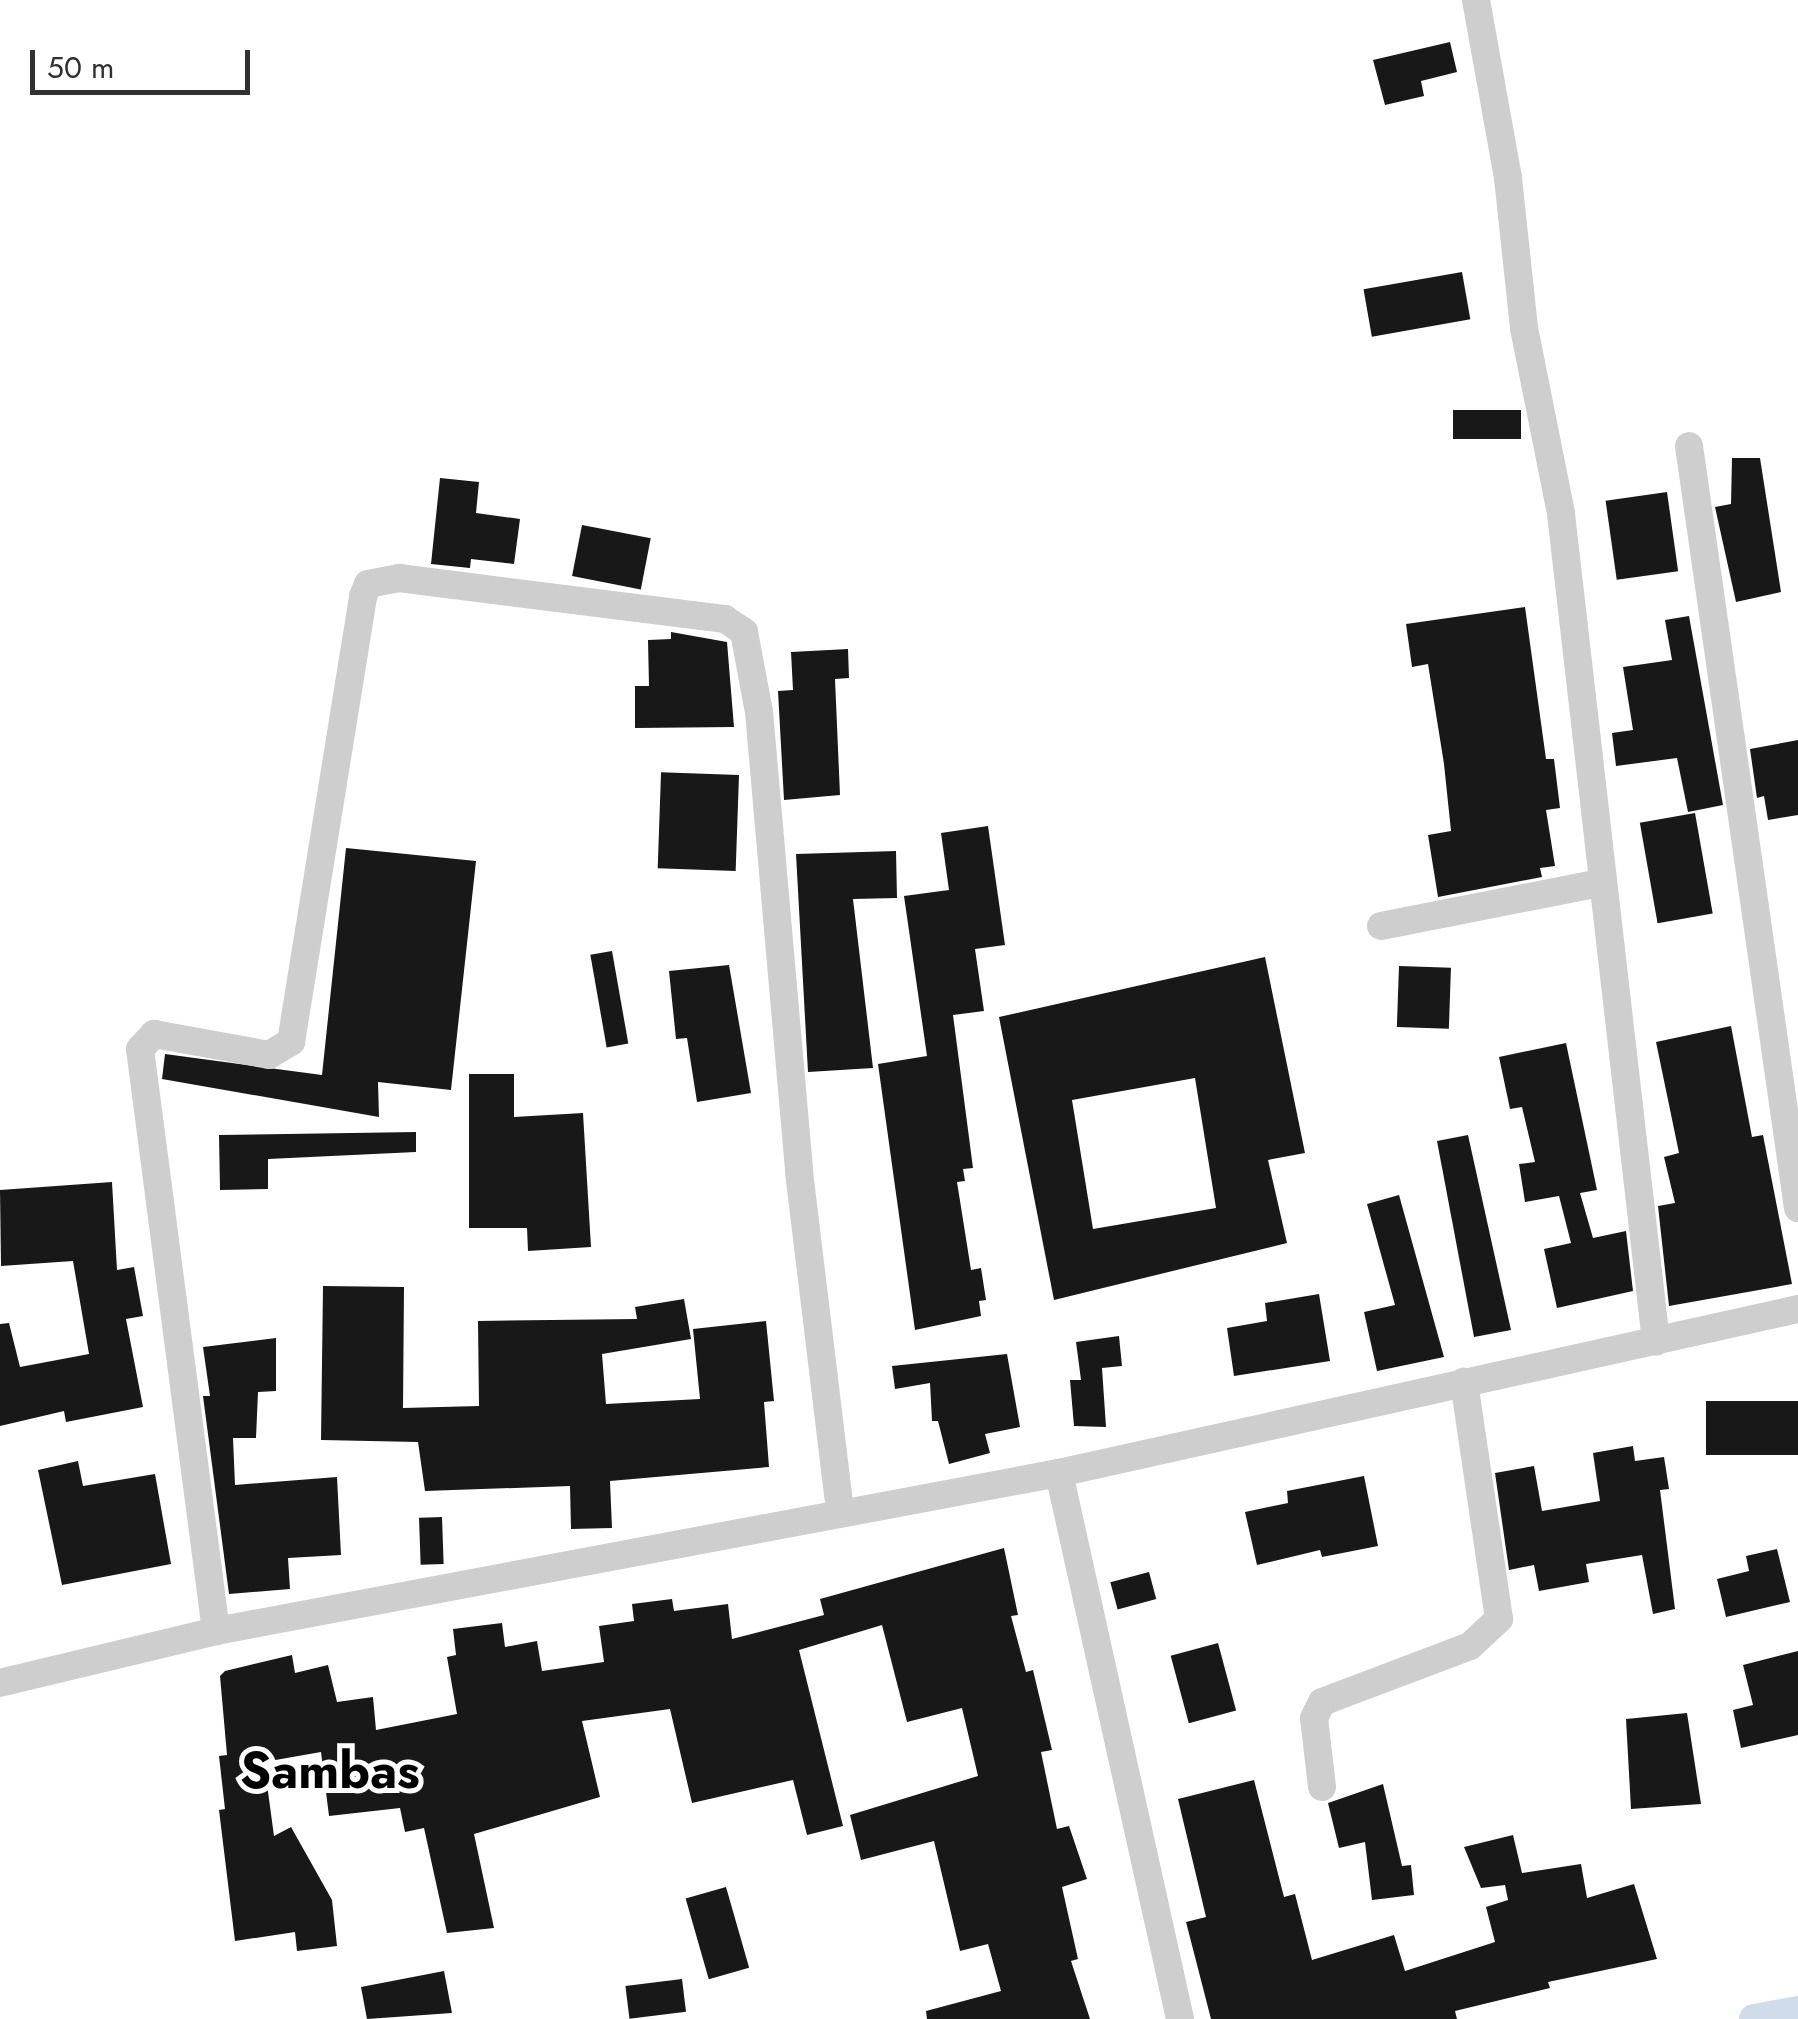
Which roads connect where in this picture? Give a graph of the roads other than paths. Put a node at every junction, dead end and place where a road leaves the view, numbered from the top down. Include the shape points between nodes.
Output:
1 (1476, 0) edge
2 (1689, 446) dead end
3 (1600, 883) junction
4 (1381, 926) dead end
5 (1798, 1208) edge
6 (1798, 1310) edge
7 (1656, 1342) junction
8 (1464, 1382) junction
9 (1060, 1473) junction
10 (840, 1511) junction
11 (216, 1631) junction
12 (0, 1683) edge
13 (1322, 1787) dead end
14 (1180, 2019) edge

1 - 3 street via 1508,178 1524,328 1561,514
2 - 5 street
3 - 4 street
3 - 7 street
6 - 7 street
7 - 8 street
8 - 9 street
8 - 13 street via 1499,1619 1470,1646 1322,1702 1314,1718
9 - 10 street
9 - 14 street
10 - 11 street
10 - 11 street via 799,1172 759,712 744,632 725,619 398,578 368,584 363,596 291,1042 270,1056 154,1034 140,1049
11 - 12 street

